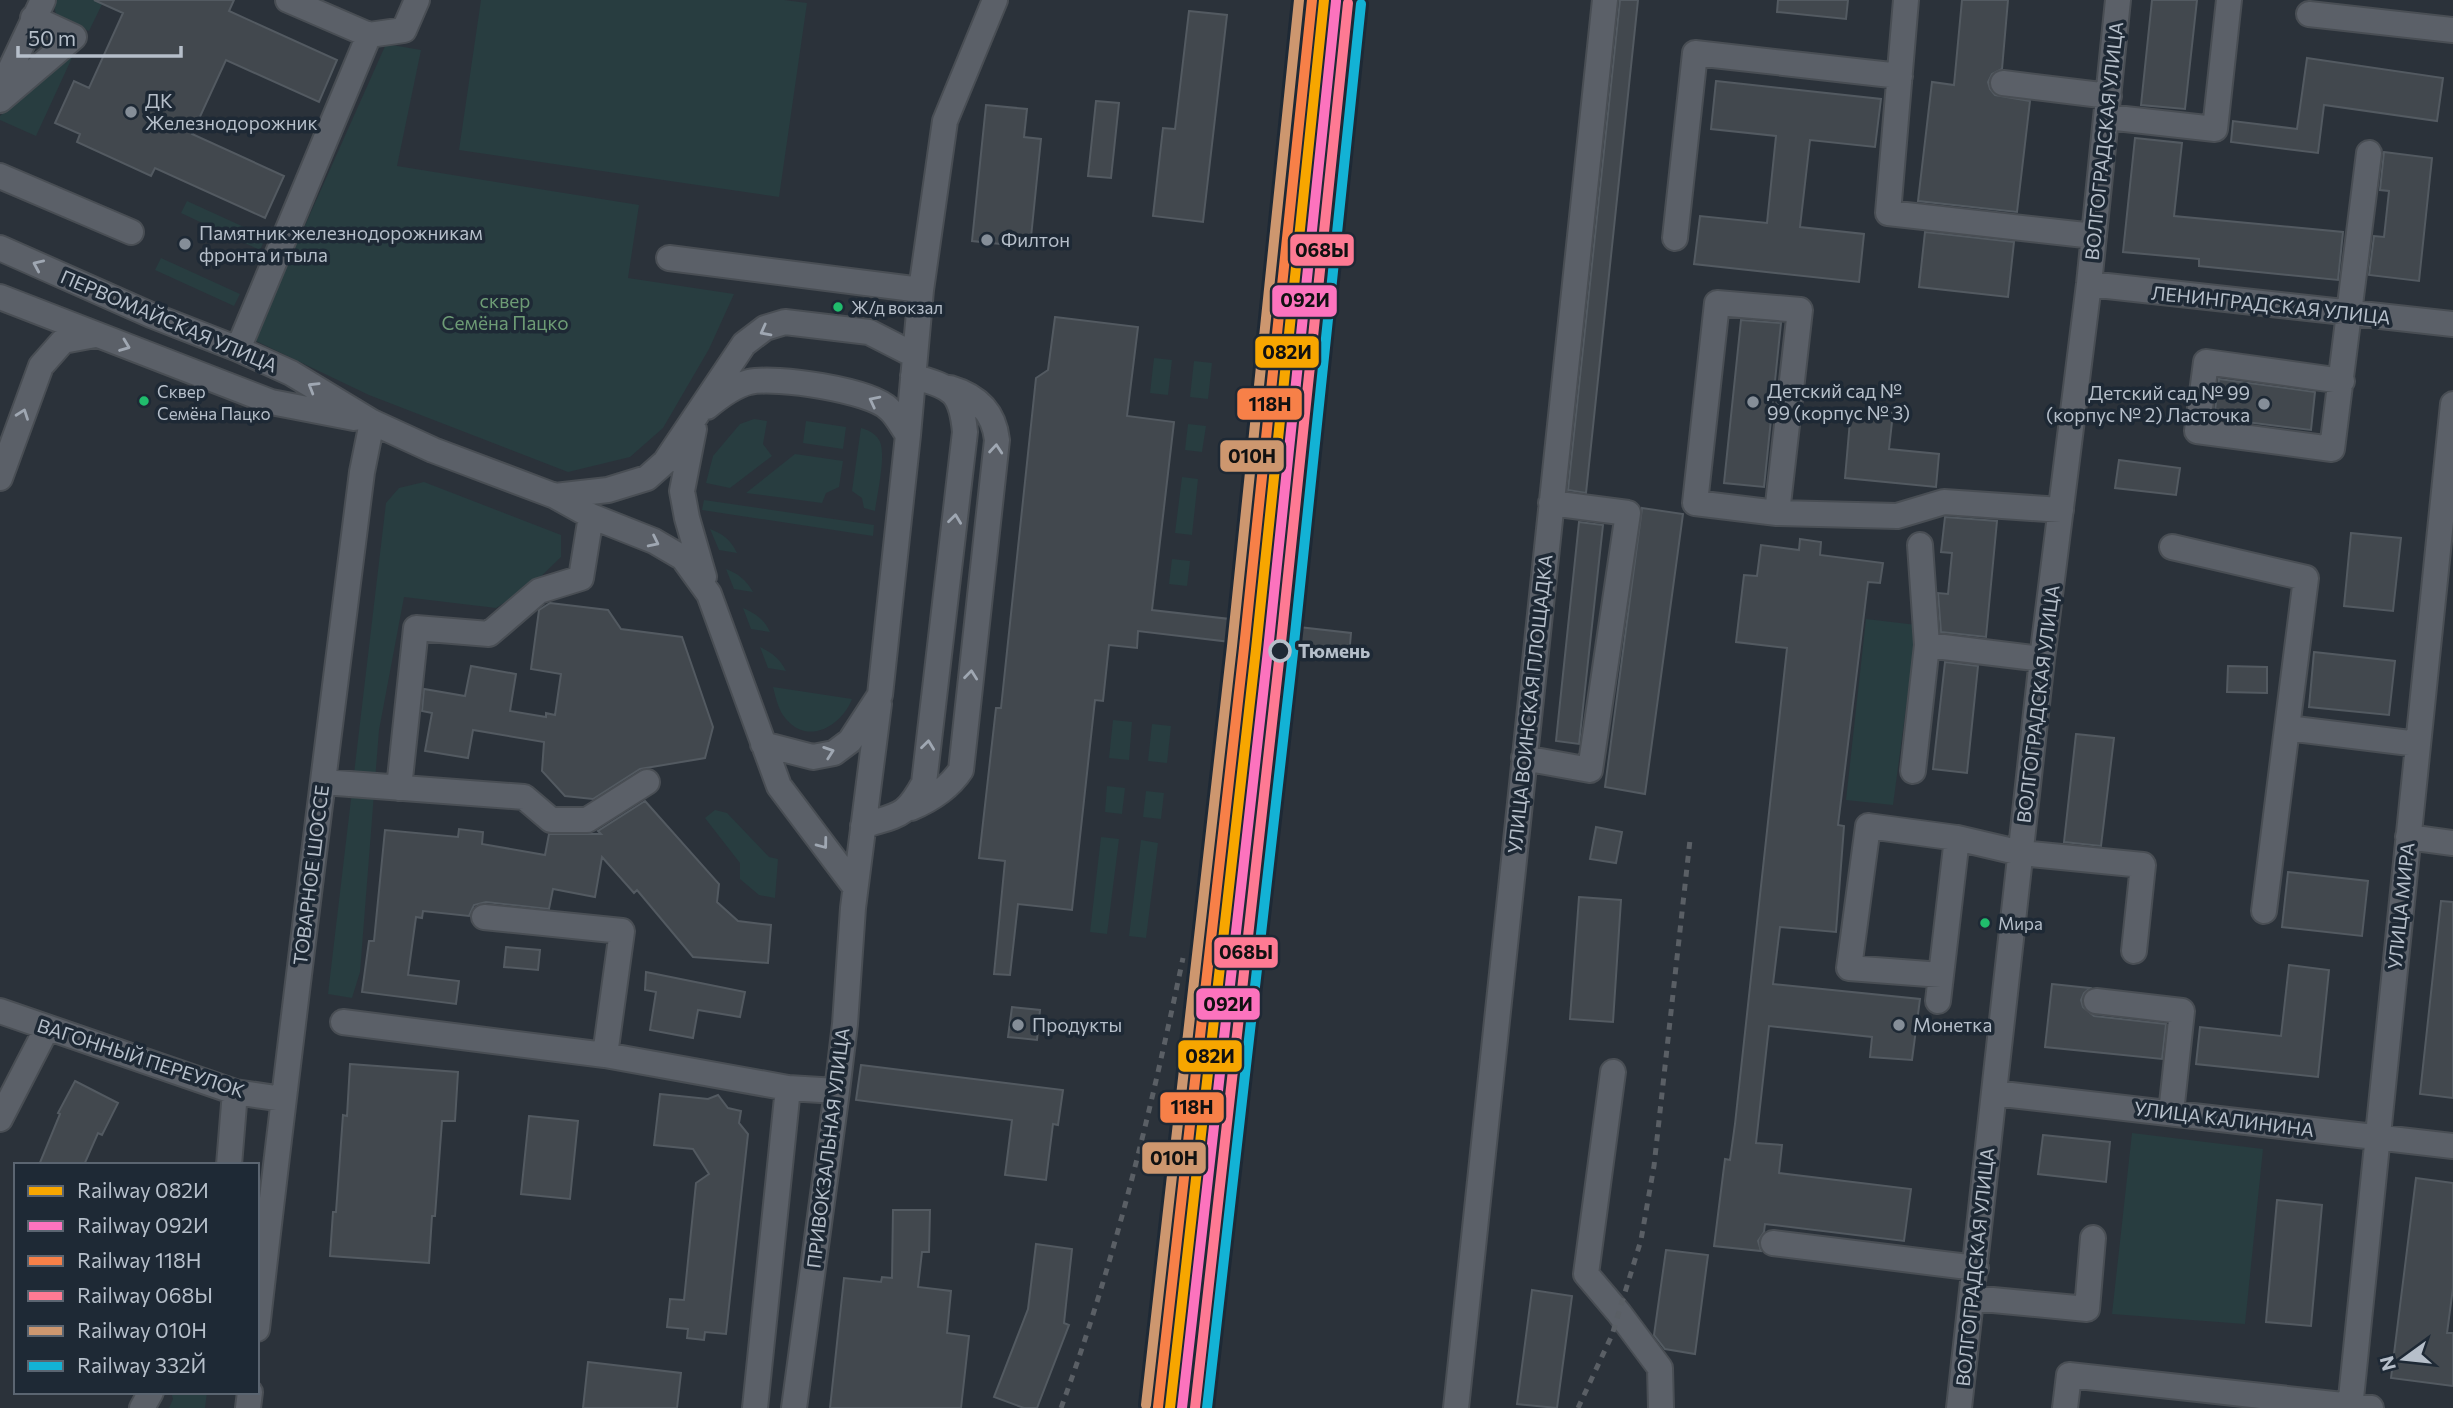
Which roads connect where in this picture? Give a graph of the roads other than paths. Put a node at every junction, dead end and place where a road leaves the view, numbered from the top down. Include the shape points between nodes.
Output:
1 (288, 0) edge
2 (416, 0) edge
3 (995, 0) edge
4 (1605, 0) edge
5 (1906, 0) edge
6 (2118, 0) edge
7 (2229, 0) edge
8 (38, 9) edge
9 (2309, 14) dead end
10 (2453, 30) edge
11 (369, 35) junction
12 (1900, 76) junction
13 (2003, 83) dead end
14 (0, 91) edge
15 (0, 100) edge
16 (2108, 106) junction
17 (2369, 153) dead end
18 (1, 179) edge
19 (131, 232) dead end
20 (2094, 236) junction
21 (1675, 238) dead end
22 (1, 246) edge
23 (669, 258) dead end
24 (2090, 284) junction
25 (921, 290) junction
26 (0, 297) edge
27 (2350, 313) junction
28 (2453, 324) edge
29 (96, 335) junction
30 (238, 349) junction
31 (913, 366) junction
32 (2342, 381) junction
33 (947, 387) junction
34 (2453, 404) edge
35 (698, 414) junction
36 (372, 422) junction
37 (908, 435) junction
38 (0, 478) edge
39 (555, 496) junction
40 (1551, 503) junction
41 (2061, 510) junction
42 (1777, 513) junction
43 (591, 516) junction
44 (1920, 545) dead end
45 (2172, 547) dead end
46 (2445, 547) edge
47 (709, 594) junction
48 (1927, 645) junction
49 (2042, 659) junction
50 (880, 695) junction
51 (2287, 728) junction
52 (763, 744) junction
53 (2418, 744) junction
54 (1524, 758) junction
55 (1913, 771) dead end
56 (323, 782) junction
57 (648, 782) dead end
58 (399, 788) junction
59 (904, 811) junction
60 (863, 826) junction
61 (2408, 837) junction
62 (1957, 838) junction
63 (2453, 843) edge
64 (2021, 853) junction
65 (855, 887) junction
66 (2264, 911) dead end
67 (484, 917) dead end
68 (2134, 951) dead end
69 (1941, 975) junction
70 (1938, 1001) dead end
71 (2096, 1001) dead end
72 (0, 1011) edge
73 (343, 1022) dead end
74 (47, 1028) junction
75 (605, 1055) junction
76 (1613, 1072) dead end
77 (788, 1088) junction
78 (837, 1090) junction
79 (235, 1092) junction
80 (1994, 1093) junction
81 (283, 1099) junction
82 (2171, 1113) junction
83 (0, 1119) edge
84 (2376, 1137) junction
85 (2453, 1146) edge
86 (229, 1163) edge
87 (2093, 1238) dead end
88 (1773, 1243) dead end
89 (1976, 1268) junction
90 (259, 1295) edge
91 (1972, 1298) junction
92 (2284, 1403) edge
93 (2357, 1407) edge
94 (755, 1408) edge
95 (794, 1408) edge
96 (1456, 1408) edge
97 (1661, 1408) edge
98 (1959, 1408) edge
99 (2065, 1408) edge

1 - 11 street
2 - 11 street via 404,30
3 - 25 street via 945,121
4 - 40 street, УЛИЦА ВОИНСКАЯ ПЛОЩАДКА
5 - 12 street
6 - 16 street, ВОЛГОГРАДСКАЯ УЛИЦА
7 - 16 street via 2215,129
8 - 14 street
8 - 15 street via 74,37
9 - 10 street
11 - 30 street
12 - 20 street via 1888,213
12 - 21 street via 1695,53
13 - 16 street
16 - 20 street, ВОЛГОГРАДСКАЯ УЛИЦА
17 - 27 street
18 - 19 street
20 - 24 street, ВОЛГОГРАДСКАЯ УЛИЦА
30 -> 22 street, ПЕРВОМАЙСКАЯ УЛИЦА
23 - 25 street
24 - 27 street, ЛЕНИНГРАДСКАЯ УЛИЦА
24 - 41 street, ВОЛГОГРАДСКАЯ УЛИЦА
25 - 31 street
26 - 29 street, ПЕРВОМАЙСКАЯ УЛИЦА
27 - 28 street, ЛЕНИНГРАДСКАЯ УЛИЦА
27 - 32 street
29 -> 36 street, ПЕРВОМАЙСКАЯ УЛИЦА via 271,402
38 -> 29 street via 41,366 62,341
36 -> 30 street, ПЕРВОМАЙСКАЯ УЛИЦА via 291,373
31 - 33 street, ПЕРВОМАЙСКАЯ УЛИЦА
31 -> 35 street, ПЕРВОМАЙСКАЯ УЛИЦА via 869,332 785,322 765,328 744,344
31 - 37 street, ПРИВОКЗАЛЬНАЯ УЛИЦА
32 - 32 street via 2332,449 2197,431 2206,362
59 -> 33 street via 924,783 965,432 962,406
59 -> 33 street, ПЕРВОМАЙСКАЯ УЛИЦА via 926,802 961,770 997,440 996,427 985,408 967,393
34 - 46 street, УЛИЦА МИРА
37 -> 35 street via 888,408 859,393 776,381 748,383 725,393
35 - 39 street, ПЕРВОМАЙСКАЯ УЛИЦА via 665,462 647,478 608,490
35 - 47 street via 681,491
36 - 39 street, ПЕРВОМАЙСКАЯ УЛИЦА
36 - 56 street, ТОВАРНОЕ ШОССЕ
37 - 50 street, ПРИВОКЗАЛЬНАЯ УЛИЦА
39 - 43 street
40 - 54 street, УЛИЦА ВОИНСКАЯ ПЛОЩАДКА
40 - 54 street via 1628,513 1590,770
41 - 42 street via 1944,502 1897,516
41 - 49 street, ВОЛГОГРАДСКАЯ УЛИЦА
42 - 42 street via 1695,503 1717,303 1800,310
43 -> 47 street via 683,558
43 - 58 street via 581,578 539,590 489,634 416,628
44 - 48 street
45 - 51 street via 2306,578
46 - 53 street, УЛИЦА МИРА
47 - 52 street
48 - 49 street
48 - 55 street
49 - 64 street, ВОЛГОГРАДСКАЯ УЛИЦА
52 -> 50 street, ПРИВОКЗАЛЬНАЯ УЛИЦА via 813,757 834,753 850,741
50 - 60 street, ПРИВОКЗАЛЬНАЯ УЛИЦА
51 - 53 street
51 - 66 street
52 -> 65 street via 779,786
53 - 61 street, УЛИЦА МИРА
54 - 96 street, УЛИЦА ВОИНСКАЯ ПЛОЩАДКА
56 - 58 street
56 - 81 street, ТОВАРНОЕ ШОССЕ
57 - 58 street via 587,820 551,820 524,797
59 - 60 street, ПЕРВОМАЙСКАЯ УЛИЦА
60 - 65 street, ПРИВОКЗАЛЬНАЯ УЛИЦА
61 - 63 street
61 - 84 street, УЛИЦА МИРА
62 - 64 street
62 - 69 street
62 - 69 street via 1868,826 1849,968
64 - 68 street via 2143,865
64 - 80 street, ВОЛГОГРАДСКАЯ УЛИЦА
65 - 78 street, ПРИВОКЗАЛЬНАЯ УЛИЦА
67 - 75 street via 622,931
69 - 70 street
71 - 82 street via 2182,1011
72 - 74 street, ВАГОННЫЙ ПЕРЕУЛОК
73 - 75 street
74 - 79 street, ВАГОННЫЙ ПЕРЕУЛОК
74 - 83 street
75 - 77 street
76 - 97 street via 1586,1274 1660,1368
77 - 78 street
77 - 94 street
78 - 95 street, ПРИВОКЗАЛЬНАЯ УЛИЦА
79 - 81 street, ВАГОННЫЙ ПЕРЕУЛОК
79 - 86 street
80 - 82 street, УЛИЦА КАЛИНИНА
80 - 89 street, ВОЛГОГРАДСКАЯ УЛИЦА
81 - 90 street, ТОВАРНОЕ ШОССЕ
82 - 84 street, УЛИЦА КАЛИНИНА
84 - 85 street, УЛИЦА КАЛИНИНА
84 - 93 street, УЛИЦА МИРА
87 - 91 street via 2087,1309
88 - 89 street
89 - 91 street, ВОЛГОГРАДСКАЯ УЛИЦА
91 - 98 street, ВОЛГОГРАДСКАЯ УЛИЦА
92 - 93 street
92 - 99 street via 2069,1375

